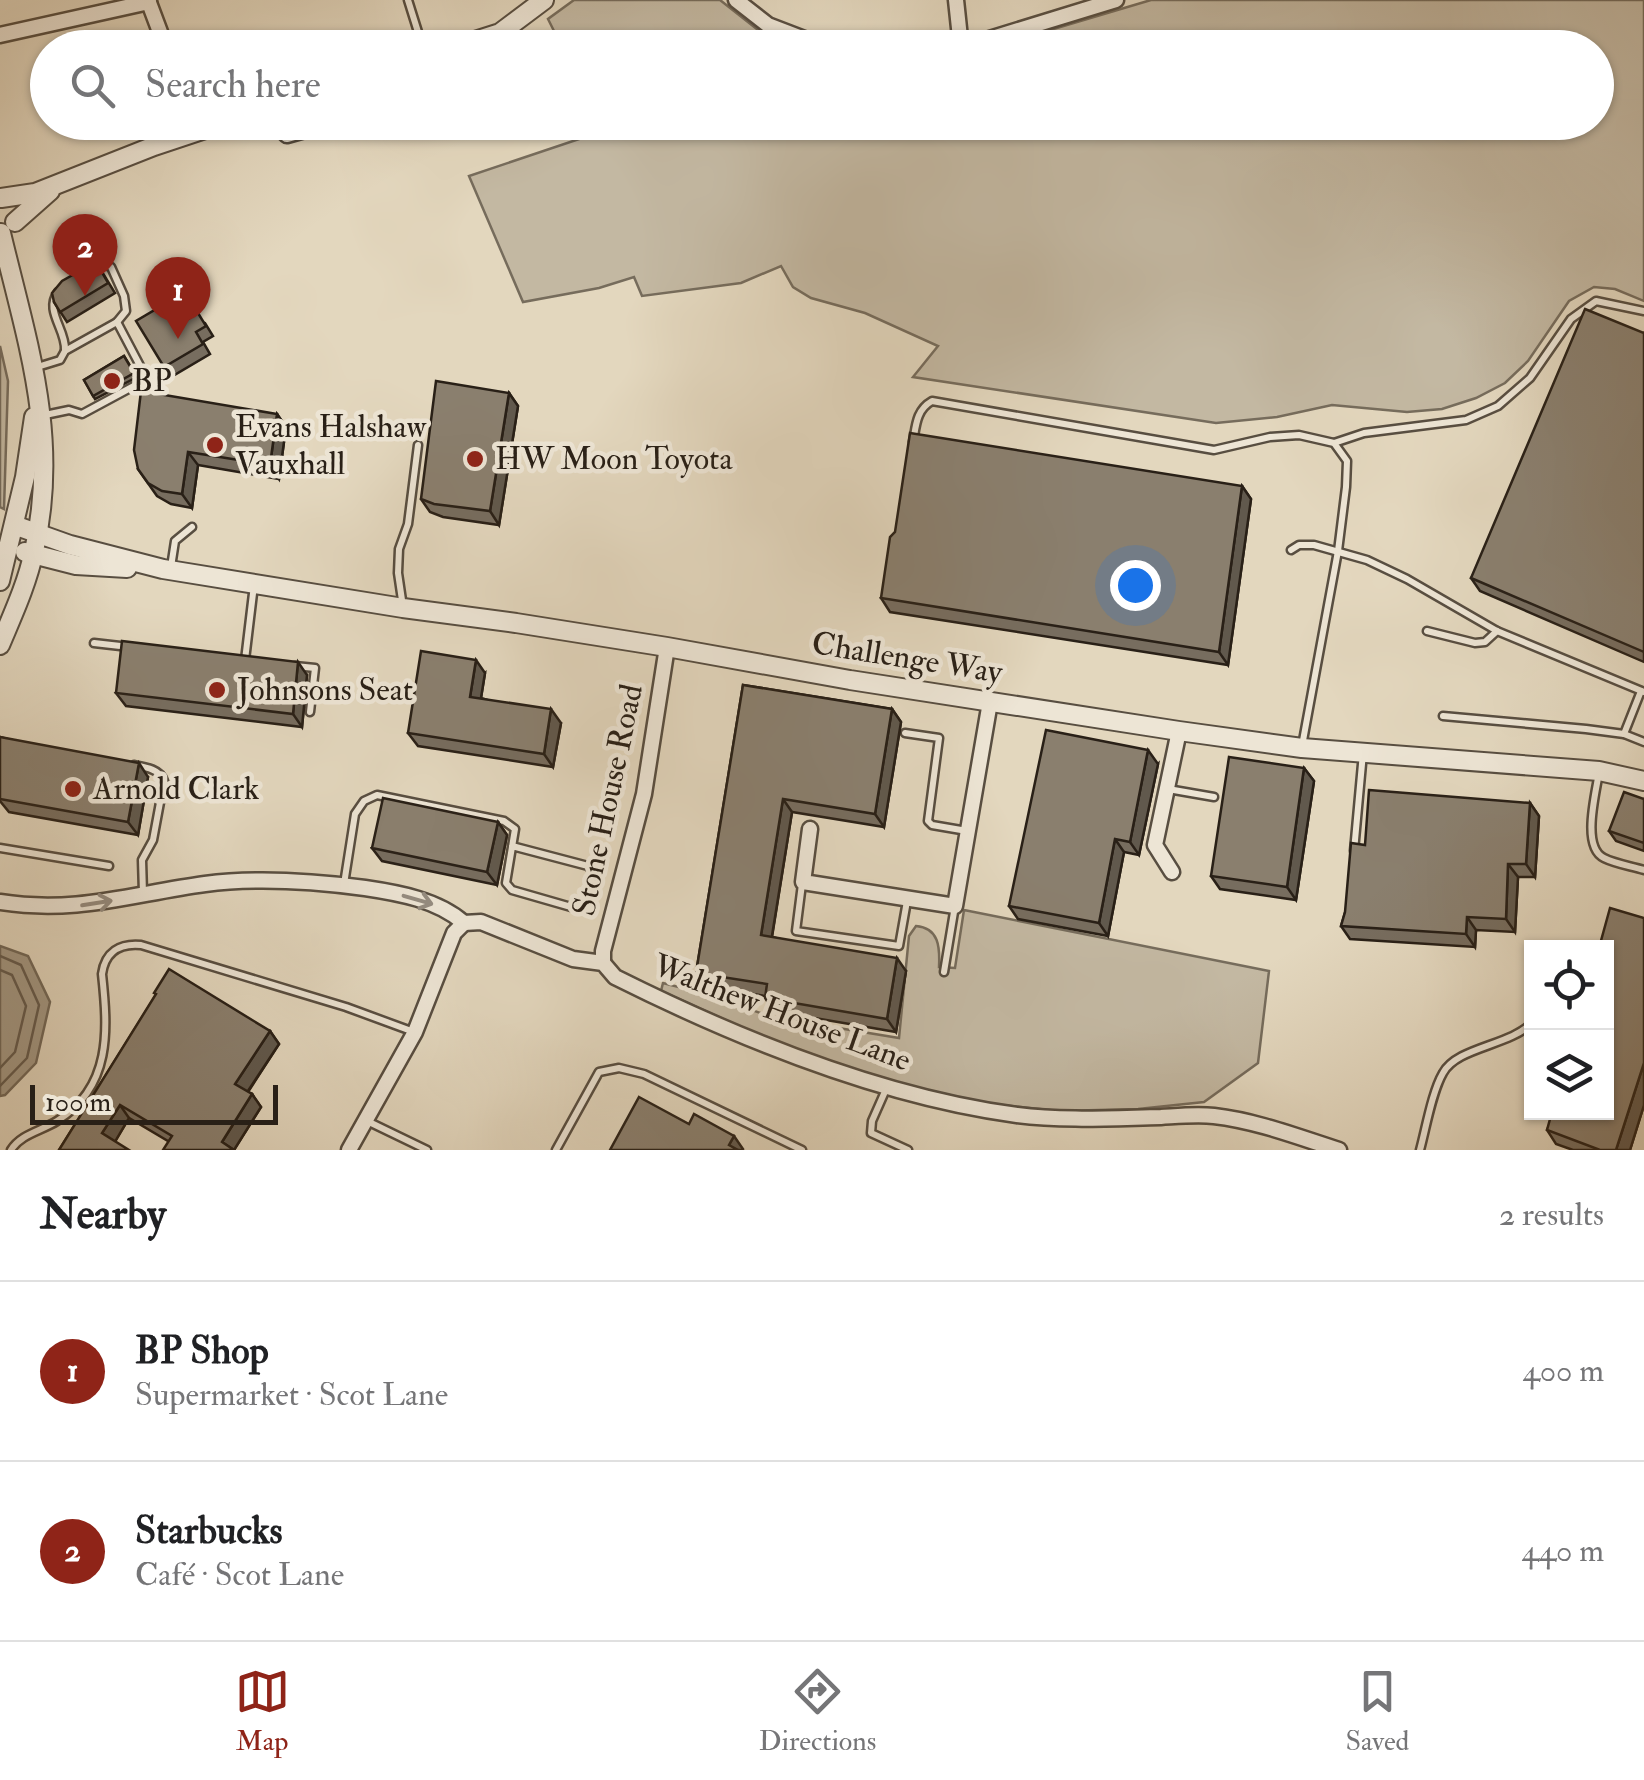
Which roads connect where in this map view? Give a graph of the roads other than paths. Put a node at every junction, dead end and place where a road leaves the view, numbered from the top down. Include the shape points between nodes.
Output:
1 (408, 0) edge
2 (544, 0) edge
3 (736, 0) edge
4 (956, 0) edge
5 (1116, 0) edge
6 (149, 1) edge
7 (159, 30) edge
8 (418, 30) edge
9 (512, 30) edge
10 (779, 30) edge
11 (959, 30) edge
12 (1017, 30) edge
13 (0, 35) edge
14 (167, 140) edge
15 (58, 185) junction
16 (0, 198) edge
17 (5, 229) edge
18 (4, 266) edge
19 (90, 272) edge
20 (65, 286) edge
21 (1644, 311) edge
22 (118, 322) junction
23 (65, 351) junction
24 (33, 368) junction
25 (40, 406) junction
26 (1334, 443) junction
27 (418, 445) dead end
28 (911, 455) edge
29 (7, 521) edge
30 (192, 527) dead end
31 (38, 533) junction
32 (4, 542) edge
33 (1291, 550) dead end
34 (1338, 552) junction
35 (34, 555) junction
36 (166, 569) junction
37 (0, 581) edge
38 (254, 584) junction
39 (403, 608) junction
40 (1427, 631) dead end
41 (1497, 631) junction
42 (94, 643) dead end
43 (0, 645) edge
44 (131, 647) edge
45 (668, 648) junction
46 (262, 662) edge
47 (280, 664) edge
48 (1643, 691) edge
49 (990, 702) junction
50 (310, 712) dead end
51 (1443, 716) dead end
52 (1178, 732) junction
53 (905, 733) dead end
54 (1624, 734) junction
55 (1644, 742) edge
56 (1302, 748) junction
57 (1363, 752) junction
58 (130, 764) edge
59 (1599, 771) junction
60 (1644, 781) edge
61 (1166, 788) junction
62 (1214, 798) dead end
63 (810, 829) dead end
64 (968, 832) junction
65 (512, 846) junction
66 (0, 848) edge
67 (109, 866) dead end
68 (1352, 868) edge
69 (1644, 870) edge
70 (1172, 872) dead end
71 (803, 882) junction
72 (344, 885) junction
73 (144, 894) junction
74 (907, 899) junction
75 (0, 902) edge
76 (956, 906) junction
77 (464, 923) junction
78 (603, 964) junction
79 (944, 972) dead end
80 (1524, 1030) edge
81 (415, 1032) junction
82 (887, 1086) junction
83 (366, 1120) junction
84 (11, 1150) edge
85 (349, 1150) edge
86 (427, 1150) edge
87 (556, 1150) edge
88 (802, 1150) edge
89 (908, 1150) edge
90 (1339, 1150) edge
91 (1420, 1150) edge

1 - 8 lane
2 - 9 street
3 - 10 street
4 - 11 street
5 - 12 street
6 - 7 street
6 - 13 street
14 - 15 street
15 - 16 street
15 - 17 street
16 - 17 street via 15,209
17 - 18 street
18 - 24 street
19 - 22 lane via 111,266 126,311
20 - 23 lane via 52,310
21 - 26 lane via 1596,301 1571,319 1530,378 1498,406 1466,420
22 - 23 lane
22 - 25 lane via 147,379 82,414
23 - 24 lane via 60,360
24 - 25 street
25 - 29 street via 25,477
25 - 31 street via 45,482
26 - 28 lane via 1298,435 1214,450 932,401 917,419
26 - 34 lane via 1346,462
27 - 39 lane via 399,549
29 - 31 street, Challenge Way
29 - 32 street
30 - 36 lane via 175,540
31 - 35 street
31 - 36 street, Challenge Way
32 - 35 street, Challenge Way
32 - 37 street
33 - 34 lane via 1314,545
34 - 41 lane via 1408,579
34 - 56 lane
35 - 36 street, Challenge Way via 86,566
35 - 43 street
36 - 38 street, Challenge Way
38 - 39 street, Challenge Way
38 - 46 lane via 245,660
39 - 45 street, Challenge Way
40 - 41 lane via 1475,643
41 - 48 lane
42 - 44 lane
45 - 49 street, Challenge Way
45 - 78 street, Stone House Road via 644,794
47 - 50 lane via 315,668
48 - 54 lane
49 - 52 street, Challenge Way
49 - 64 street
51 - 54 lane
52 - 56 street, Challenge Way
52 - 61 street
53 - 64 lane via 939,738 928,821
54 - 55 lane
56 - 57 street, Challenge Way
57 - 59 street, Challenge Way
57 - 68 lane
58 - 73 lane via 155,770 164,781 156,830 142,860
59 - 60 street, Challenge Way
59 - 69 lane via 1595,852
61 - 62 lane
61 - 70 street via 1155,845
63 - 71 street
64 - 76 street
65 - 65 lane via 588,866 584,904 578,908 512,890 506,883
65 - 72 lane via 515,828 504,820 378,795 356,814
66 - 67 lane
71 - 74 street
71 - 74 lane via 796,931 899,946
72 - 73 street, Walthew House Lane via 276,880
72 -> 77 street, Walthew House Lane via 420,900
75 -> 73 street, Walthew House Lane via 74,906
74 - 76 street
76 - 79 lane
77 - 78 street, Walthew House Lane via 481,922 573,959
77 - 81 street
78 - 82 street, Walthew House Lane via 615,977 737,1033
80 - 91 lane via 1450,1064
81 - 83 street
81 - 84 lane via 141,945 120,946 103,964 107,1035 92,1082 74,1108
82 - 89 lane via 871,1132
82 - 90 street, Walthew House Lane via 1019,1115 1213,1116
83 - 85 street
83 - 86 lane
87 - 88 lane via 599,1072 619,1068

